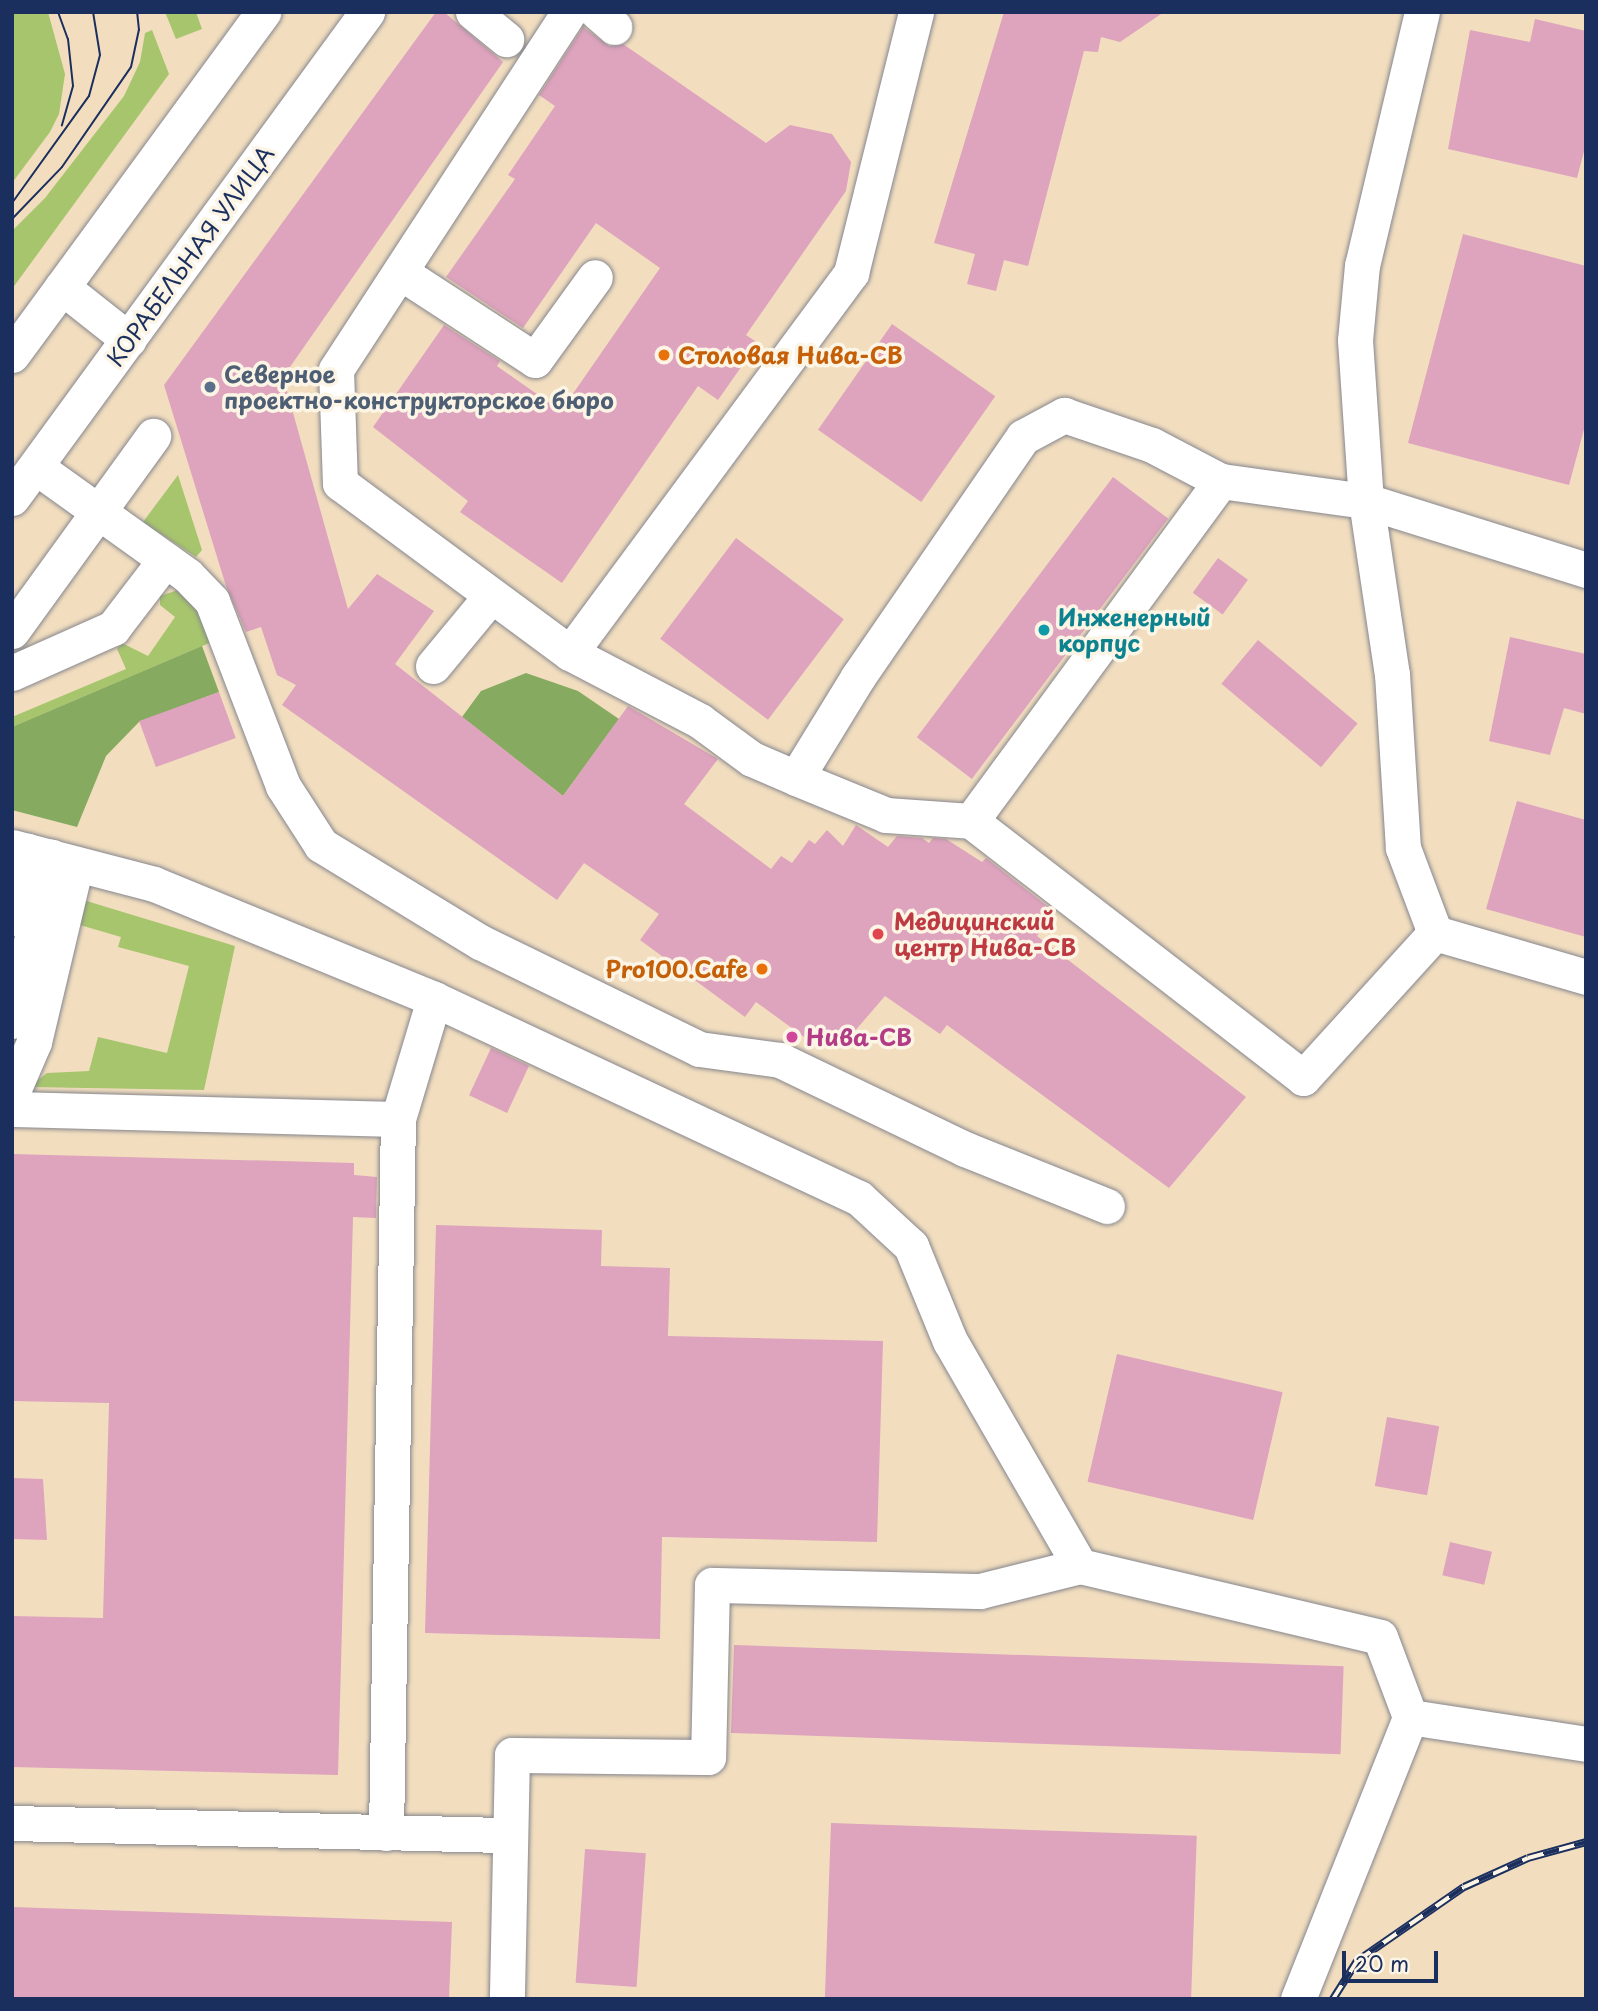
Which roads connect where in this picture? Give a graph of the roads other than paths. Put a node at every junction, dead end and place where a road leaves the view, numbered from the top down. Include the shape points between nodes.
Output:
1 (263, 12) edge
2 (367, 12) edge
3 (473, 12) edge
4 (569, 12) edge
5 (916, 12) edge
6 (1422, 12) edge
7 (506, 39) dead end
8 (400, 272) junction
9 (595, 276) dead end
10 (62, 288) junction
11 (129, 340) junction
12 (12, 355) edge
13 (153, 436) dead end
14 (36, 467) junction
15 (1221, 481) junction
16 (12, 498) edge
17 (1366, 501) junction
18 (98, 512) junction
19 (165, 560) junction
20 (1586, 570) edge
21 (491, 596) junction
22 (12, 631) edge
23 (570, 653) junction
24 (433, 666) dead end
25 (12, 673) edge
26 (796, 778) junction
27 (971, 821) junction
28 (42, 855) edge
29 (12, 918) edge
30 (1435, 933) junction
31 (1586, 977) edge
32 (433, 999) junction
33 (12, 1021) edge
34 (12, 1093) edge
35 (12, 1109) edge
36 (398, 1119) junction
37 (1107, 1206) dead end
38 (1080, 1566) junction
39 (1410, 1717) junction
40 (1586, 1744) edge
41 (12, 1823) edge
42 (386, 1833) junction
43 (510, 1835) junction
44 (507, 1999) edge
45 (1298, 1999) edge

1 - 10 street
2 - 11 street, КОРАБЕЛЬНАЯ УЛИЦА
3 - 7 street
4 - 8 street
5 - 23 street via 851,273
6 - 17 street via 1362,265 1355,340
8 - 9 street via 535,360
8 - 21 street via 337,370 340,482
10 - 11 street
10 - 12 street
11 - 14 street, КОРАБЕЛЬНАЯ УЛИЦА
13 - 18 street
14 - 16 street, КОРАБЕЛЬНАЯ УЛИЦА
14 - 18 street
15 - 17 street
15 - 26 street via 1152,445 1064,415 1023,437 858,677
15 - 27 street
17 - 20 street
17 - 30 street via 1392,674 1403,848
18 - 19 street
18 - 22 street
19 - 25 street via 113,628
19 - 37 street via 212,601 283,786 321,845 480,942 699,1049 780,1060 965,1149
21 - 23 street
21 - 24 street
23 - 26 street via 700,721 752,759
26 - 27 street via 886,816
27 - 30 street via 1303,1078
28 - 29 street
28 - 32 street via 154,884
28 - 33 street
28 - 34 street via 34,1042
30 - 31 street
32 - 36 street
32 - 38 street via 859,1198 911,1245 950,1340
35 - 36 street
36 - 42 street
38 - 39 street via 1380,1637
38 - 43 street via 980,1591 712,1585 708,1757 512,1755
39 - 40 street
39 - 45 street
41 - 42 street
42 - 43 street
43 - 44 street

